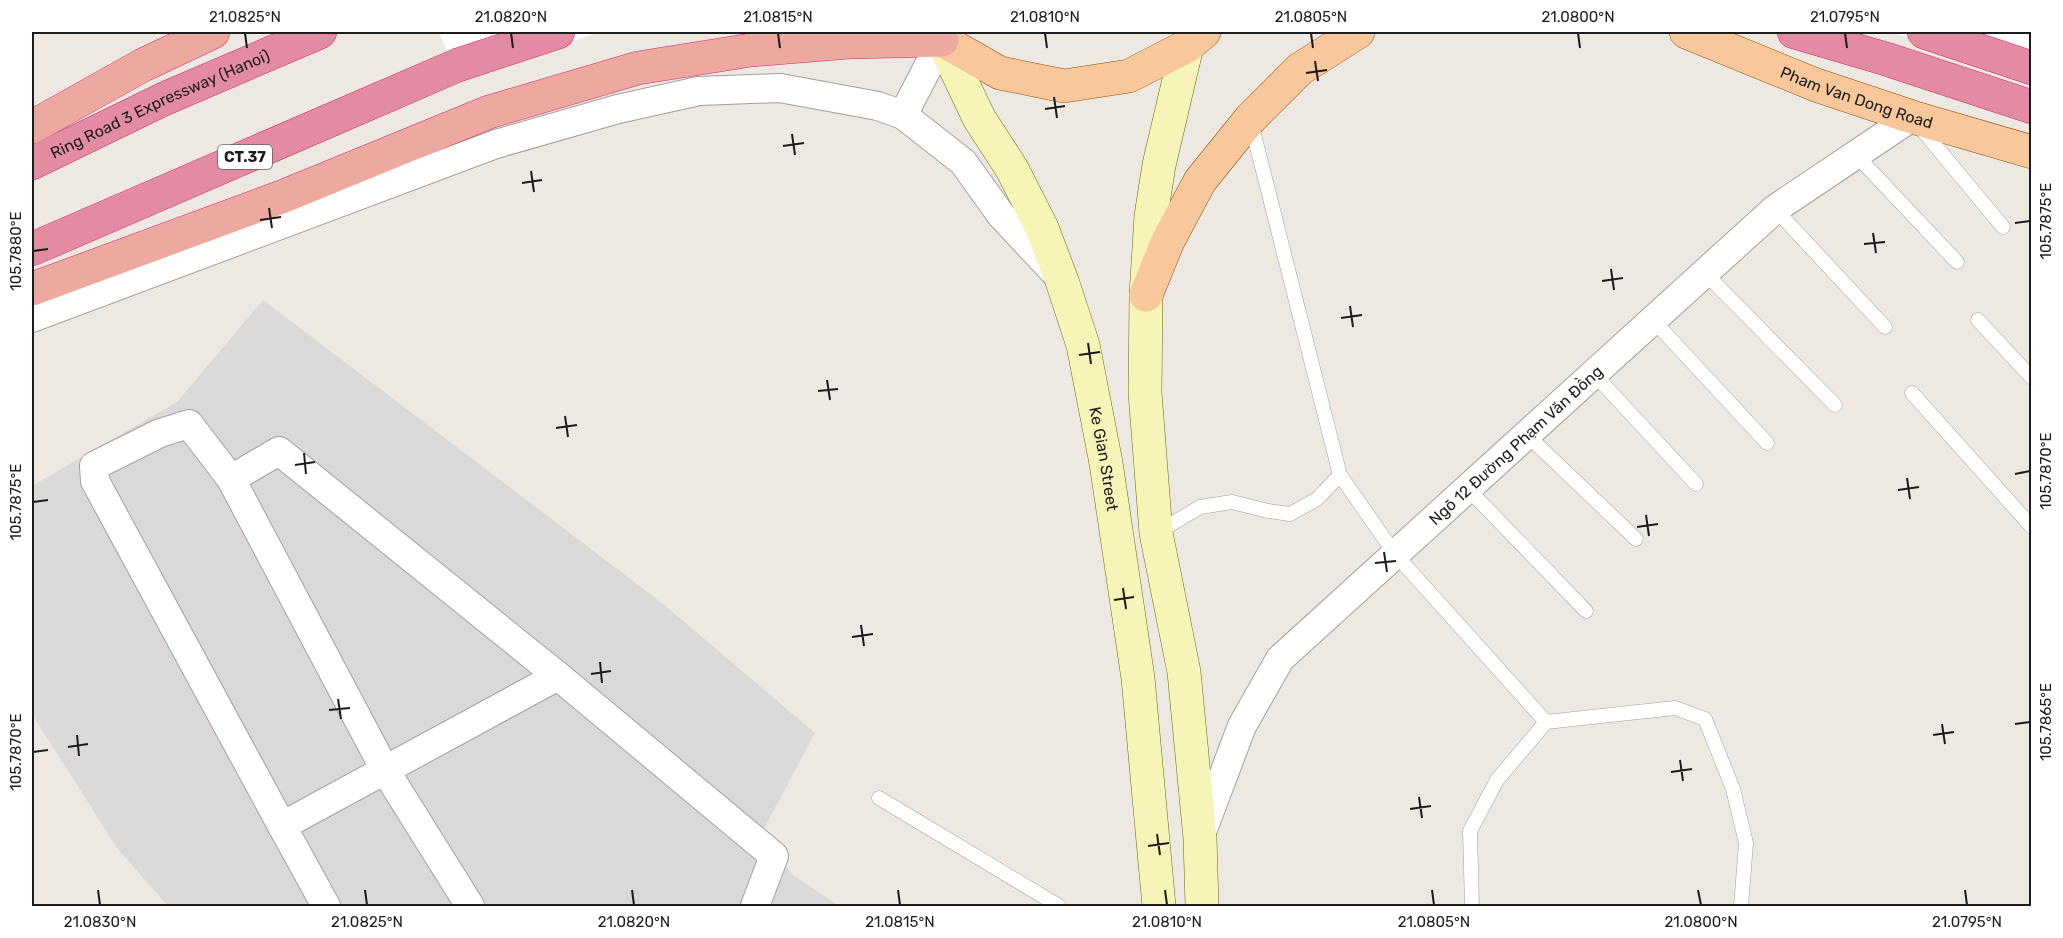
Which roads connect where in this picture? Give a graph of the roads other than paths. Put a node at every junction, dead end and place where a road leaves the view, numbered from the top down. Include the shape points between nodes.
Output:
1 (213, 32) edge
2 (320, 32) edge
3 (558, 32) edge
4 (1358, 32) edge
5 (1686, 32) edge
6 (1794, 32) edge
7 (1850, 32) edge
8 (1924, 32) edge
9 (938, 36) edge
10 (1196, 39) edge
11 (2031, 68) edge
12 (2031, 92) edge
13 (2031, 107) edge
14 (903, 115) junction
15 (1912, 117) junction
16 (1250, 119) junction
17 (32, 127) edge
18 (2031, 152) edge
19 (1855, 154) junction
20 (32, 163) edge
21 (1776, 209) junction
22 (2003, 227) dead end
23 (32, 249) edge
24 (1957, 262) dead end
25 (1705, 273) junction
26 (1062, 280) junction
27 (32, 289) edge
28 (1146, 295) junction
29 (32, 318) edge
30 (1653, 320) junction
31 (1978, 320) dead end
32 (1886, 327) dead end
33 (1594, 374) junction
34 (2031, 378) edge
35 (1912, 393) dead end
36 (1835, 405) dead end
37 (1527, 435) junction
38 (1767, 443) dead end
39 (1340, 475) junction
40 (231, 479) junction
41 (1696, 484) dead end
42 (1467, 488) junction
43 (2031, 527) edge
44 (1156, 533) junction
45 (1636, 539) dead end
46 (1395, 554) junction
47 (1586, 611) dead end
48 (558, 676) junction
49 (1546, 722) junction
50 (1190, 740) junction
51 (1145, 746) junction
52 (385, 770) junction
53 (879, 798) dead end
54 (282, 826) junction
55 (1200, 838) junction
56 (326, 906) edge
57 (470, 906) edge
58 (755, 906) edge
59 (1059, 906) edge
60 (1159, 906) edge
61 (1202, 906) edge
62 (1472, 906) edge
63 (1741, 906) edge

1 - 17 highway via 143,65
2 - 20 highway, Ring Road 3 Expressway (Hanoi) via 166,98
3 - 23 highway, CT.37 via 458,65
4 - 16 main road via 1300,69
5 - 15 main road, Pham Van Dong Road via 1816,85
6 - 13 highway
7 - 12 main road
8 - 11 highway
9 - 10 main road via 1000,73 1064,86 1129,76
9 - 14 street
9 - 26 main road, Ke Gian Street via 979,118 1012,169 1042,228
9 - 27 highway via 751,50 638,68 489,112 284,196
10 - 28 main road via 1159,165
14 - 26 street via 963,162 1001,215
14 - 29 street via 878,106 780,88 699,91 618,109 496,144
15 - 18 main road, Pham Van Dong Road
15 - 19 street, Ngõ 12 Đường Phạm Văn Đồng
15 - 22 lane
16 - 28 main road via 1200,181 1168,241
16 - 39 lane
19 - 21 street, Ngõ 12 Đường Phạm Văn Đồng
19 - 24 lane
21 - 25 street, Ngõ 12 Đường Phạm Văn Đồng
21 - 32 lane
25 - 30 street, Ngõ 12 Đường Phạm Văn Đồng
25 - 36 lane
26 - 51 main road, Ke Gian Street via 1083,345 1106,463
28 - 44 main road via 1145,393
30 - 33 street, Ngõ 12 Đường Phạm Văn Đồng
30 - 38 lane
31 - 34 lane
33 - 37 street, Ngõ 12 Đường Phạm Văn Đồng
33 - 41 lane
35 - 43 lane
37 - 42 street, Ngõ 12 Đường Phạm Văn Đồng
37 - 45 lane
39 - 44 lane via 1317,499 1290,514 1232,502 1200,507
39 - 46 lane
40 - 48 street via 279,451
40 - 52 street
40 - 54 street via 189,424 160,433 94,466 95,481
42 - 46 street, Ngõ 12 Đường Phạm Văn Đồng
42 - 47 lane
44 - 50 main road via 1184,672
46 - 49 lane
46 - 55 street, Ngõ 12 Đường Phạm Văn Đồng via 1280,659 1242,726
48 - 52 street
48 - 58 street via 774,856
49 - 62 lane via 1497,780 1470,831
49 - 63 lane via 1676,708 1705,719 1733,789 1746,843
50 - 51 main road
50 - 55 main road
51 - 60 main road, Ke Gian Street
52 - 54 street
52 - 57 street
53 - 59 lane
54 - 56 street
55 - 61 main road

